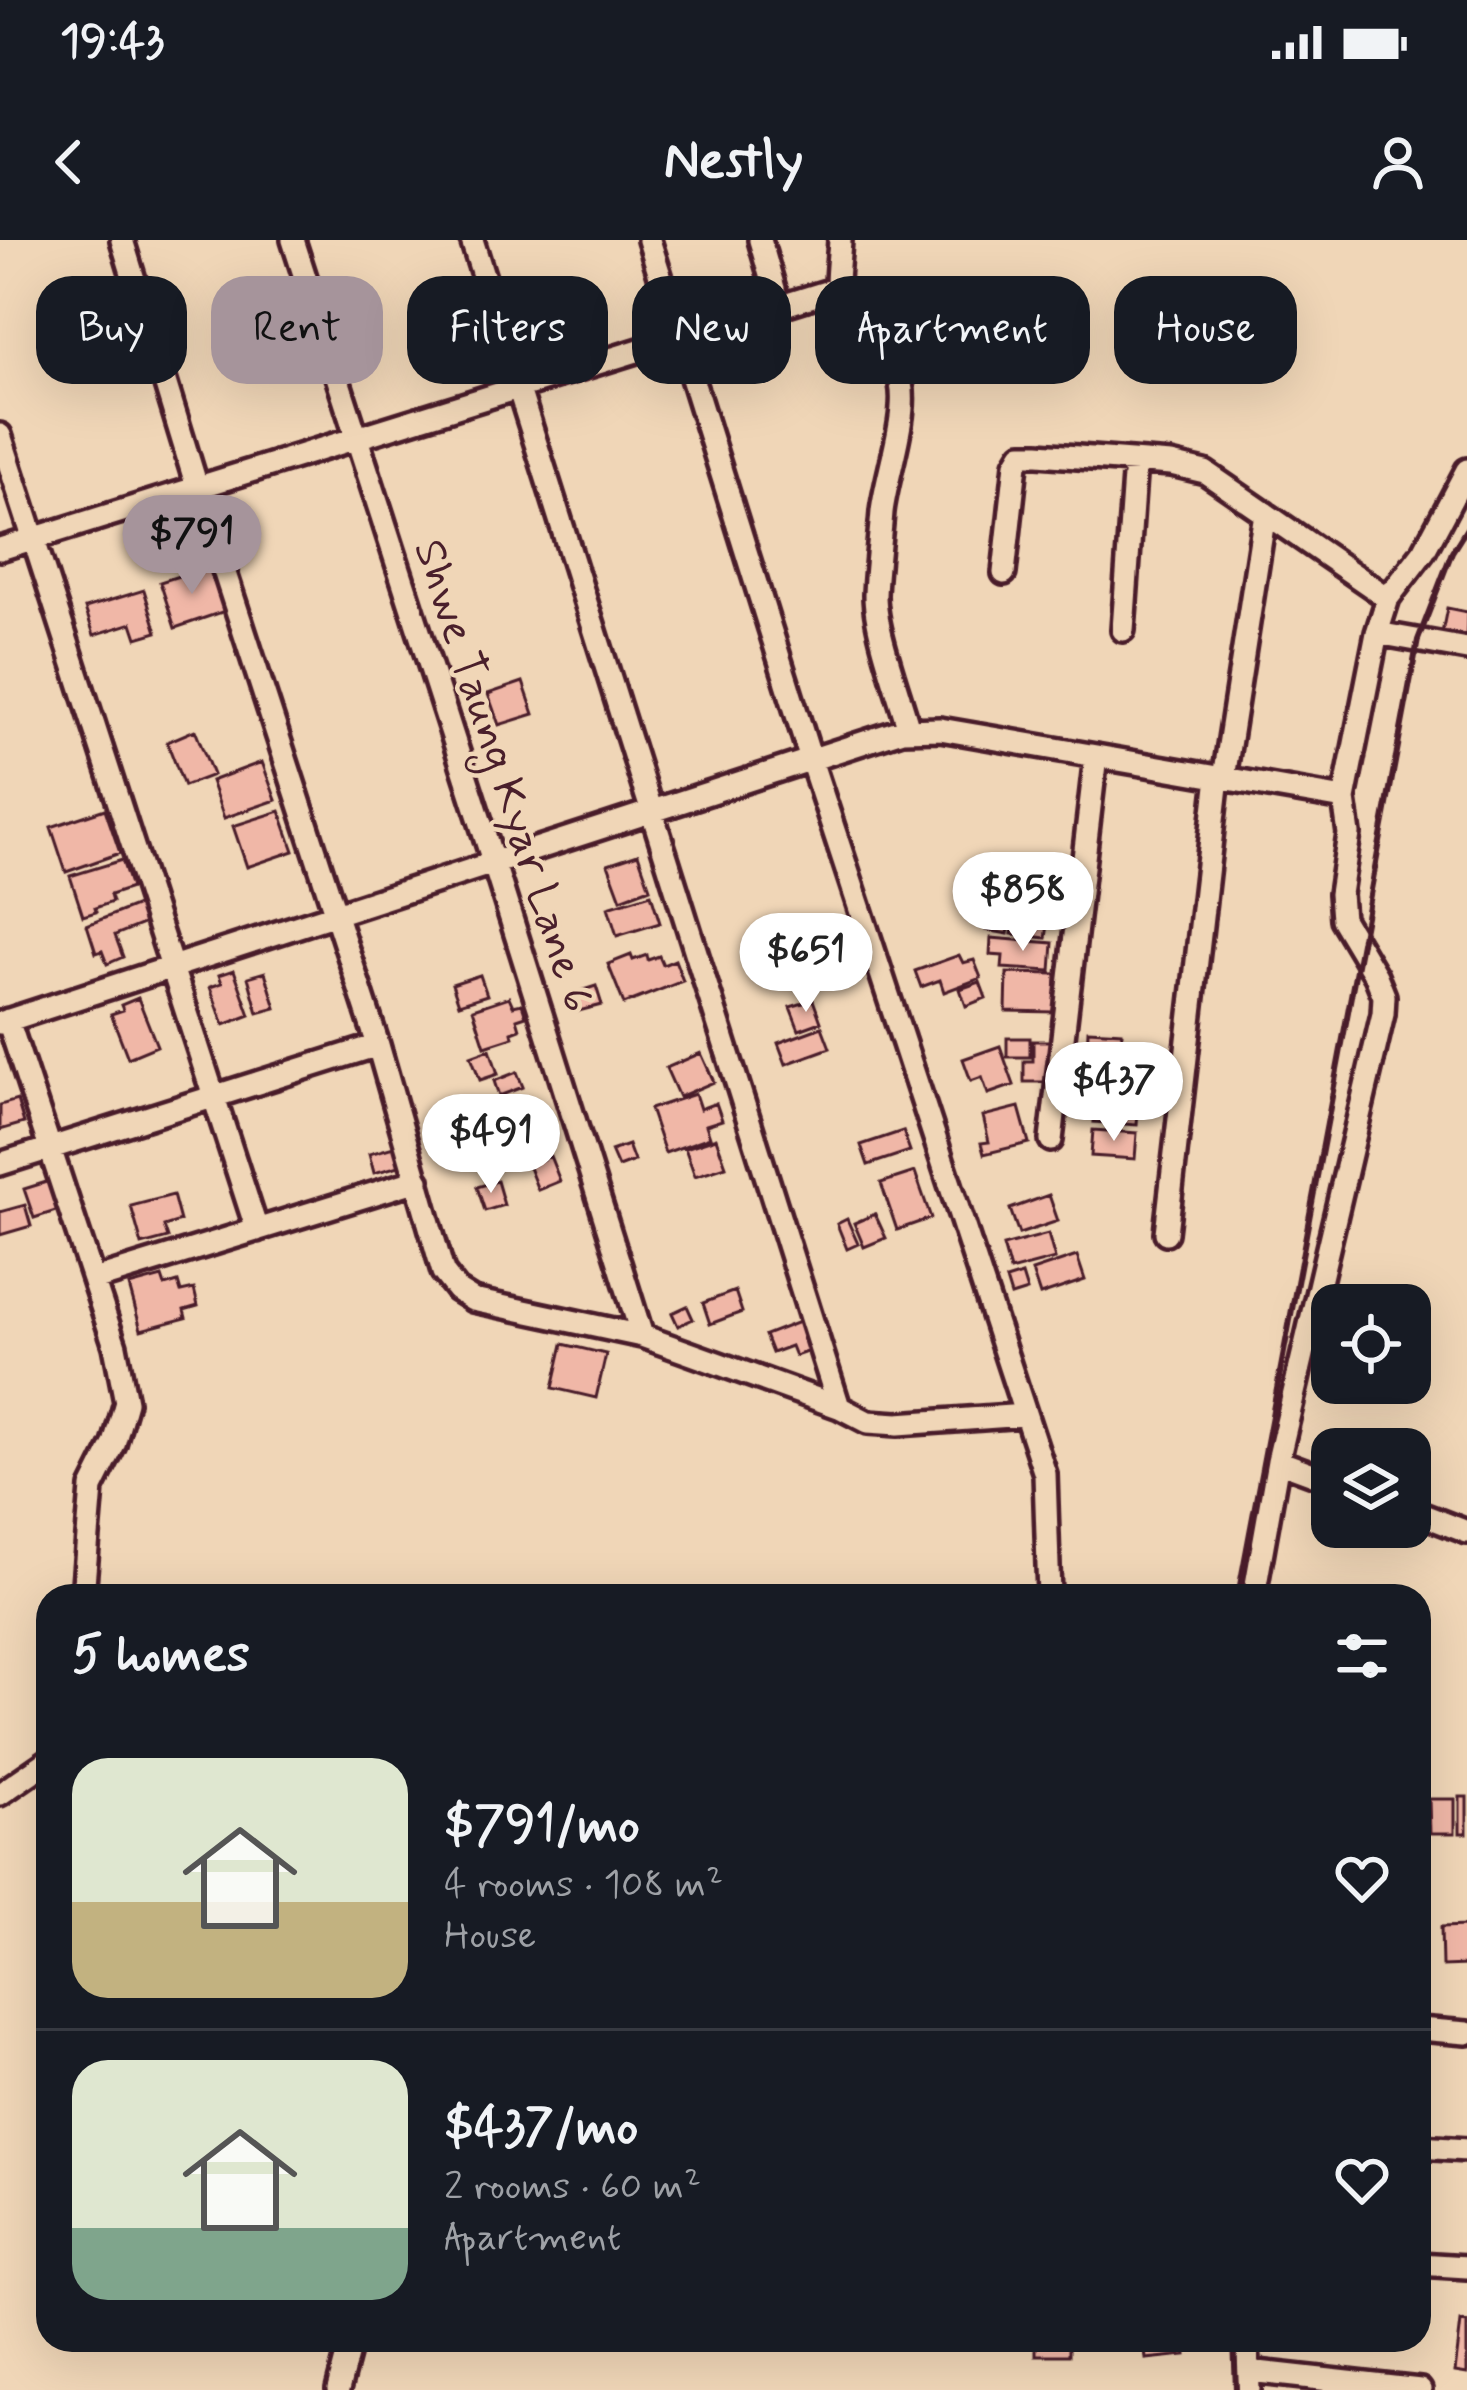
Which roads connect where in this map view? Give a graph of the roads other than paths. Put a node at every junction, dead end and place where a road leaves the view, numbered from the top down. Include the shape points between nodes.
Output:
1 (122, 240) edge
2 (292, 240) edge
3 (472, 240) edge
4 (650, 240) edge
5 (760, 240) edge
6 (840, 240) edge
7 (661, 276) edge
8 (770, 276) edge
9 (839, 276) edge
10 (632, 351) edge
11 (695, 384) edge
12 (901, 384) edge
13 (519, 386) junction
14 (0, 435) edge
15 (357, 437) junction
16 (1135, 462) junction
17 (1467, 470) edge
18 (197, 487) junction
19 (1265, 513) junction
20 (33, 539) junction
21 (0, 549) edge
22 (1004, 573) dead end
23 (1388, 598) junction
24 (1123, 630) dead end
25 (1377, 633) junction
26 (1467, 649) edge
27 (909, 730) junction
28 (1096, 756) junction
29 (811, 760) junction
30 (1221, 778) junction
31 (1344, 799) junction
32 (652, 812) junction
33 (494, 864) junction
34 (335, 916) junction
35 (173, 967) junction
36 (4, 1021) edge
37 (378, 1045) junction
38 (214, 1097) junction
39 (1051, 1140) dead end
40 (50, 1149) junction
41 (0, 1164) edge
42 (418, 1180) junction
43 (257, 1230) junction
44 (1166, 1233) dead end
45 (94, 1280) junction
46 (642, 1336) junction
47 (839, 1407) junction
48 (1025, 1415) junction
49 (1278, 1461) junction
50 (1311, 1473) edge
51 (1431, 1518) edge
52 (1467, 1532) edge
53 (84, 1584) edge
54 (1049, 1584) edge
55 (1256, 1584) edge
56 (36, 1769) edge
57 (0, 1794) edge
58 (1431, 2031) edge
59 (1467, 2033) edge
60 (1431, 2148) edge
61 (1467, 2150) edge
62 (1431, 2265) edge
63 (1467, 2267) edge
64 (349, 2352) edge
65 (1249, 2381) edge
66 (338, 2390) edge
67 (1420, 2390) edge

1 - 18 street
2 - 15 street, Shwe Taung Kyar Lane 6
3 - 13 street
4 - 7 street
5 - 8 street
6 - 9 street
10 - 13 street
11 - 29 street
12 - 27 street via 875,596
13 - 15 street
13 - 32 street
14 - 20 street
15 - 18 street
15 - 33 street, Shwe Taung Kyar Lane 6
16 - 19 street via 1204,472
16 - 22 street via 1022,454
16 - 24 street
17 - 23 street
18 - 20 street
18 - 34 street
19 - 23 street
19 - 30 street
20 - 21 street
20 - 35 street
23 - 25 street
25 - 26 street
25 - 31 street
27 - 28 street
27 - 29 street
28 - 30 street
28 - 39 street
29 - 32 street
29 - 48 street
30 - 31 street
30 - 44 street
31 - 49 street via 1342,919 1376,976 1383,1014
32 - 33 street
32 - 47 street
33 - 34 street
33 - 46 street, Shwe Taung Kyar Lane 6
34 - 35 street
34 - 37 street
35 - 36 street
35 - 38 street
36 - 40 street
37 - 38 street
37 - 42 street
38 - 40 street
38 - 43 street
40 - 41 street
40 - 45 street
42 - 43 street
42 - 46 street via 443,1272 458,1290 473,1300
43 - 45 street
45 - 53 street via 126,1402 92,1488
46 - 47 street
47 - 48 street via 883,1423
48 - 54 street via 1046,1474
49 - 50 street
49 - 55 street
51 - 52 street
56 - 57 street
58 - 59 street
60 - 61 street
62 - 63 street
64 - 66 street
65 - 67 street

